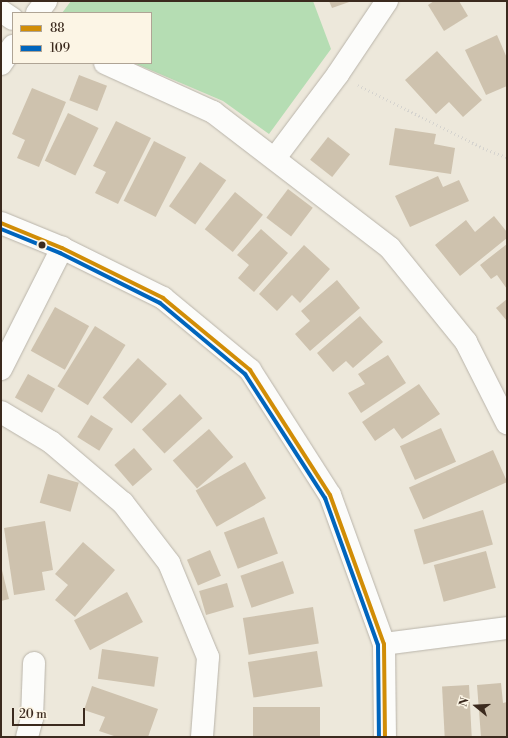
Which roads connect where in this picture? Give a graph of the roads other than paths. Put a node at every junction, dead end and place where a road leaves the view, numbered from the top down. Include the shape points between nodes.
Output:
1 (46, 1) edge
2 (387, 1) edge
3 (1, 11) edge
4 (38, 12) edge
5 (12, 18) edge
6 (12, 48) edge
7 (1, 64) edge
8 (107, 64) edge
9 (275, 158) junction
10 (1, 223) edge
11 (62, 248) junction
12 (1, 369) edge
13 (1, 412) edge
14 (507, 423) edge
15 (507, 628) edge
16 (384, 644) junction
17 (34, 663) dead end
18 (27, 737) edge
19 (202, 737) edge
20 (385, 737) edge

1 - 4 street
2 - 9 street via 338,74
3 - 5 street
6 - 7 street
8 - 9 street via 212,112
9 - 14 street via 390,248 466,342
10 - 11 street
11 - 12 street
11 - 16 street via 163,298 250,370 330,495
13 - 19 street via 51,442 123,503 170,563 208,657
15 - 16 street
16 - 20 street
17 - 18 street via 32,718

